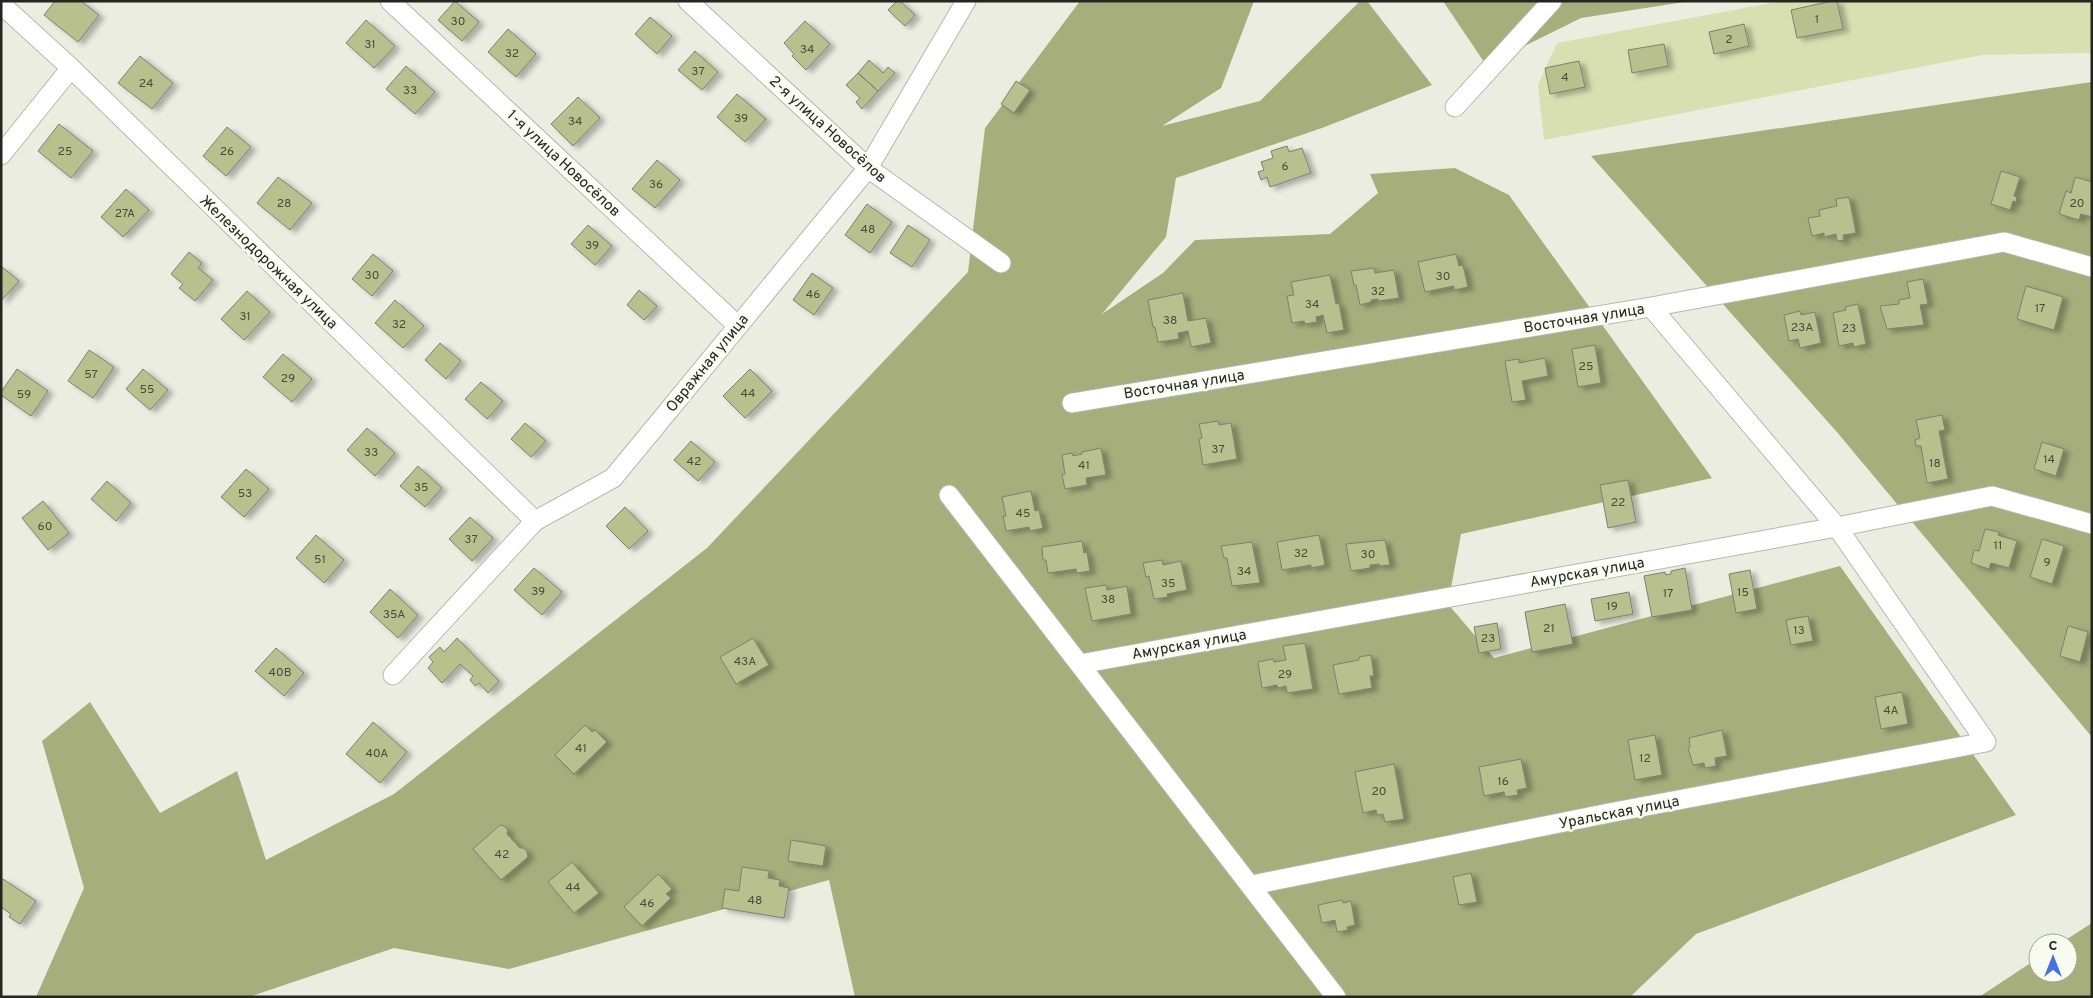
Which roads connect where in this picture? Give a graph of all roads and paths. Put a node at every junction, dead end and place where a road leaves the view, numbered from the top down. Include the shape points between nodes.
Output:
1 (390, 1) edge
2 (688, 1) edge
3 (966, 1) edge
4 (1552, 1) edge
5 (1, 4) edge
6 (71, 68) junction
7 (1455, 107) dead end
8 (1, 155) edge
9 (868, 168) junction
10 (1001, 263) dead end
11 (2092, 267) edge
12 (1651, 308) junction
13 (738, 326) junction
14 (1072, 403) dead end
15 (949, 495) dead end
16 (535, 521) junction
17 (2092, 524) edge
18 (1837, 527) junction
19 (1080, 664) junction
20 (393, 675) dead end
21 (1252, 885) junction
22 (1336, 997) edge

1 - 13 street, 1-я улица Новосёлов
2 - 9 street, 2-я улица Новосёлов
3 - 9 street, Овражная улица
4 - 7 street
5 - 6 street, Железнодорожная улица
6 - 8 street
6 - 16 street, Железнодорожная улица
9 - 10 street, 2-я улица Новосёлов
9 - 13 street, Овражная улица
11 - 12 street, Восточная улица via 2004,242
12 - 14 street, Восточная улица
12 - 18 street
13 - 16 street, Овражная улица via 613,478
15 - 19 street
16 - 20 street, Овражная улица
17 - 18 street, Амурская улица via 1992,496
18 - 19 street, Амурская улица
18 - 21 street, Уральская улица via 1986,742
19 - 21 street
21 - 22 street

